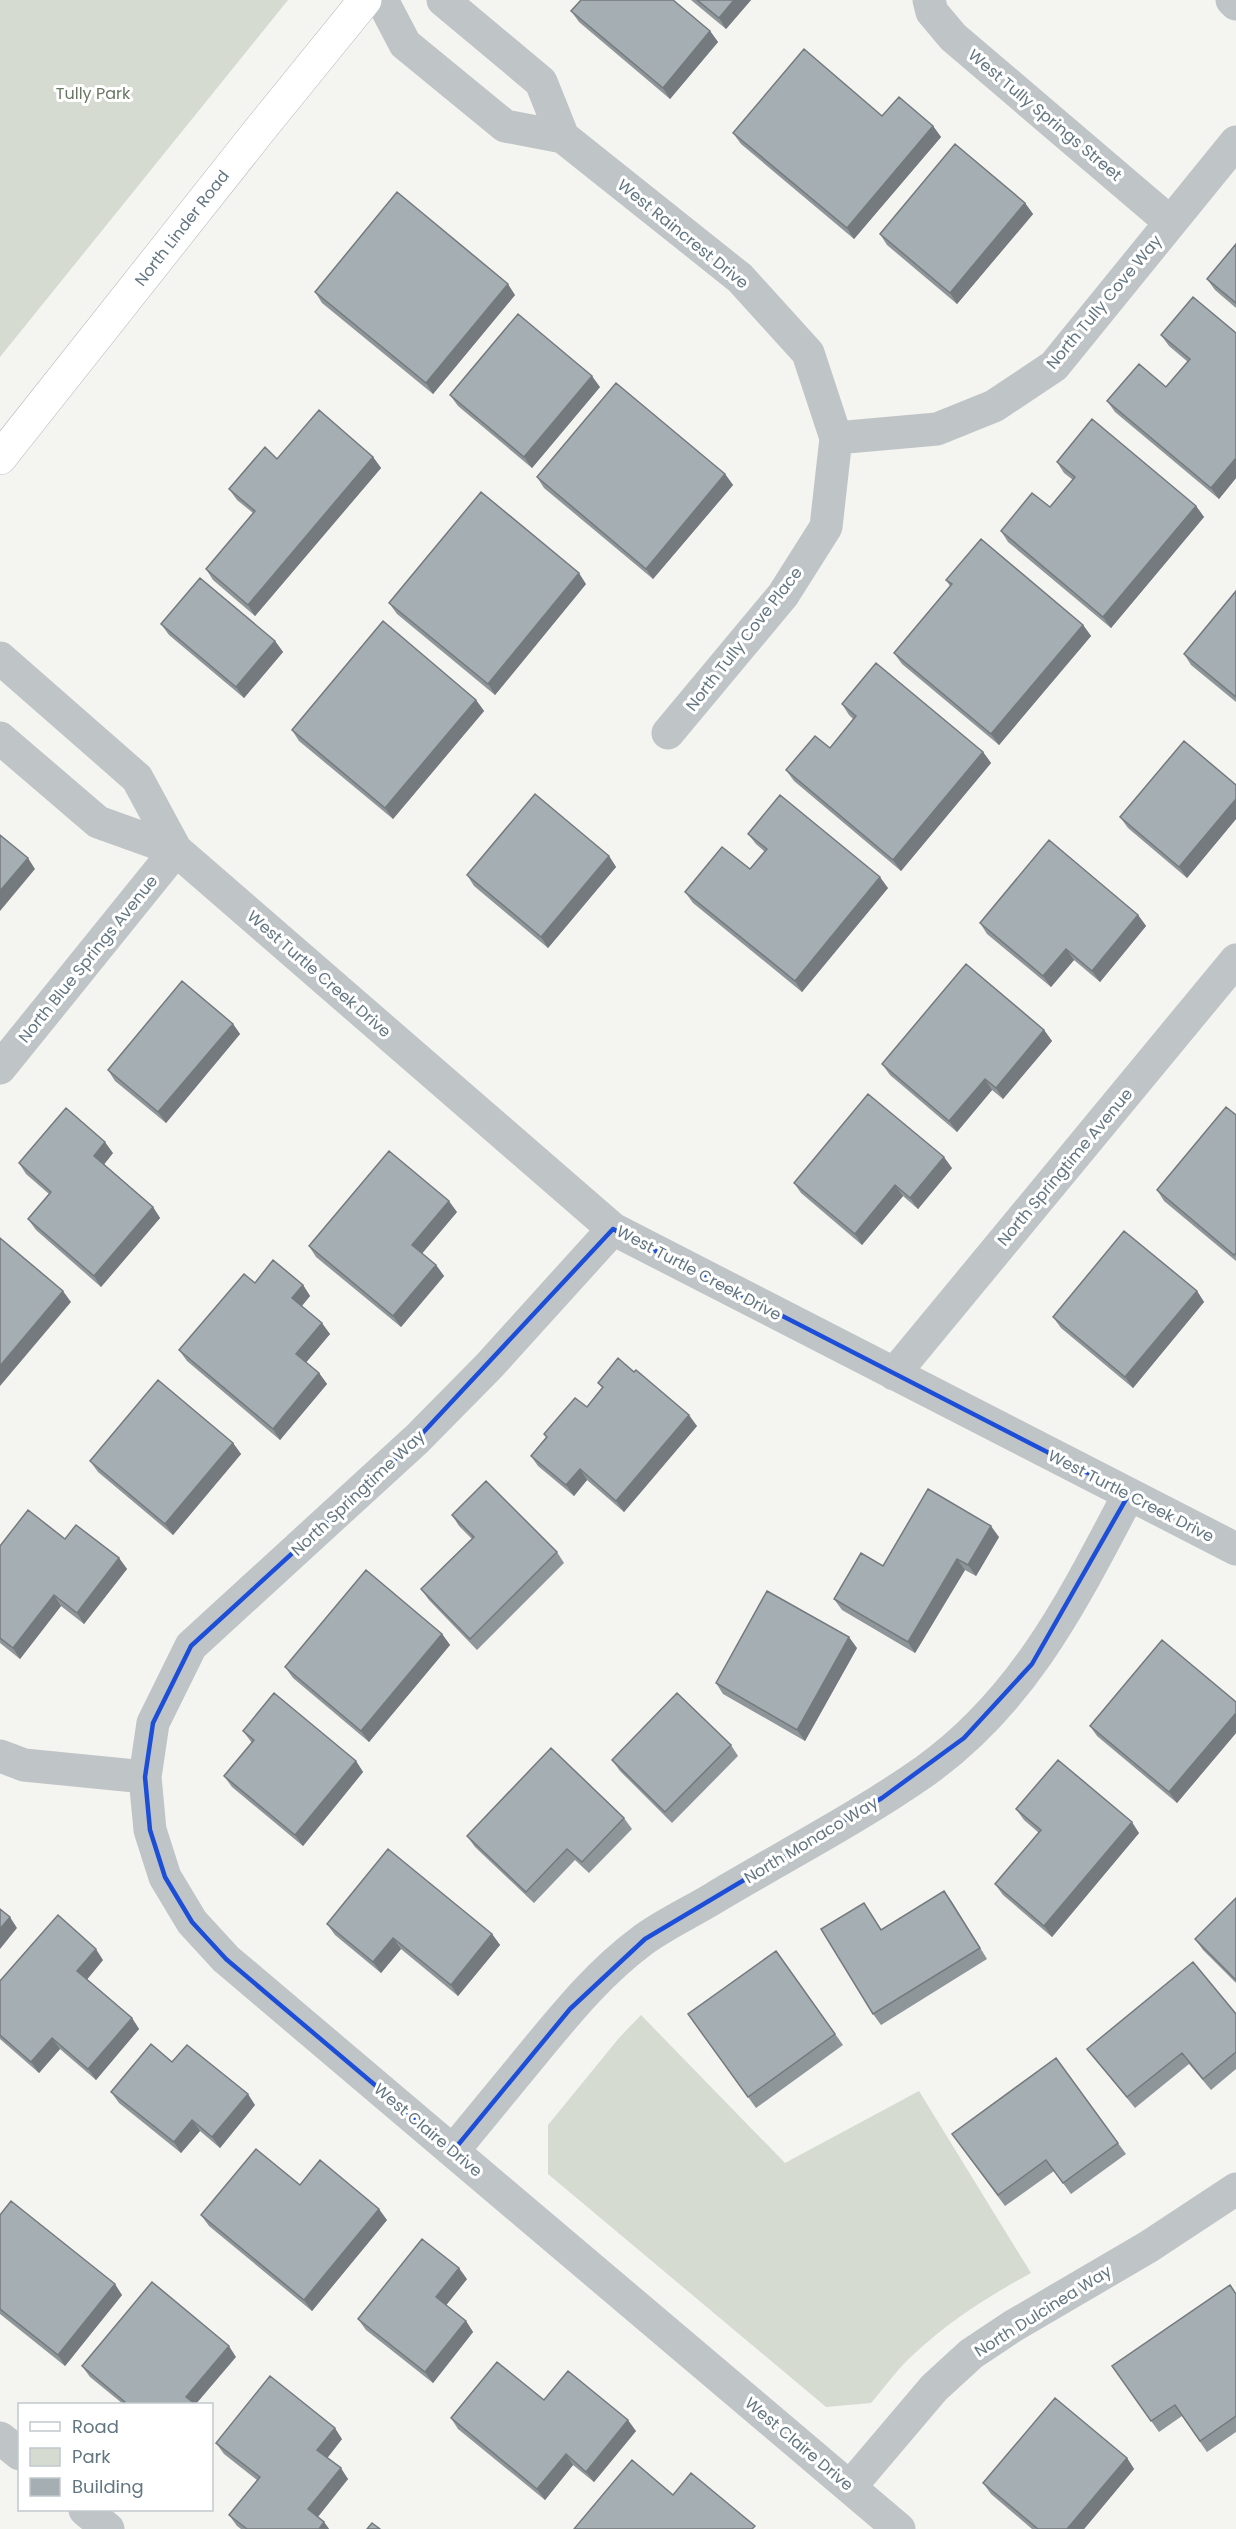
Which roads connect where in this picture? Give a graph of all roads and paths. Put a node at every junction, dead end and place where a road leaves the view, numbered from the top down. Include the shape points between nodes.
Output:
1 (365, 0) edge
2 (382, 0) edge
3 (443, 0) edge
4 (929, 0) edge
5 (1232, 0) edge
6 (1236, 4) edge
7 (563, 137) junction
8 (1236, 142) edge
9 (1170, 222) junction
10 (836, 438) junction
11 (0, 458) edge
12 (0, 658) edge
13 (668, 733) dead end
14 (0, 738) edge
15 (176, 850) junction
16 (1236, 960) edge
17 (0, 1068) edge
18 (613, 1229) junction
19 (894, 1374) junction
20 (1129, 1494) junction
21 (1236, 1549) edge
22 (0, 1756) edge
23 (145, 1777) junction
24 (453, 2151) junction
25 (1236, 2188) edge
26 (0, 2438) edge
27 (18, 2452) edge
28 (850, 2487) junction
29 (86, 2511) edge
30 (108, 2529) edge
31 (899, 2529) edge

1 - 11 main road, North Linder Road
2 - 7 street, West Raincrest Drive via 405,44 505,126
3 - 7 street, West Raincrest Drive via 541,82
4 - 9 street, West Tully Springs Street via 932,12 953,37
5 - 6 street
7 - 10 street, West Raincrest Drive via 740,278 808,354
8 - 9 street, North Tully Cove Way
9 - 10 street, North Tully Cove Way via 1054,366 994,406 937,429
10 - 13 street, North Tully Cove Place via 826,527 783,595
12 - 15 street, West Turtle Creek Drive via 137,778
14 - 15 street, West Turtle Creek Drive via 98,822
15 - 17 street, North Blue Springs Avenue
15 - 18 street, West Turtle Creek Drive
16 - 19 street, North Springtime Avenue
18 - 19 street, West Turtle Creek Drive
18 - 23 street, North Springtime Way via 417,1439 191,1646 153,1723
19 - 20 street, West Turtle Creek Drive
20 - 21 street, West Turtle Creek Drive
20 - 24 street, North Monaco Way via 1061,1621 1032,1664 964,1738 882,1798 645,1939 605,1971
22 - 23 street via 24,1765
23 - 24 street, West Claire Drive via 150,1830 165,1877 192,1922 226,1959
24 - 28 street, West Claire Drive
25 - 28 street, North Dulcinea Way via 1148,2247 971,2354 934,2388
26 - 27 street
28 - 31 street, West Claire Drive
29 - 30 street

